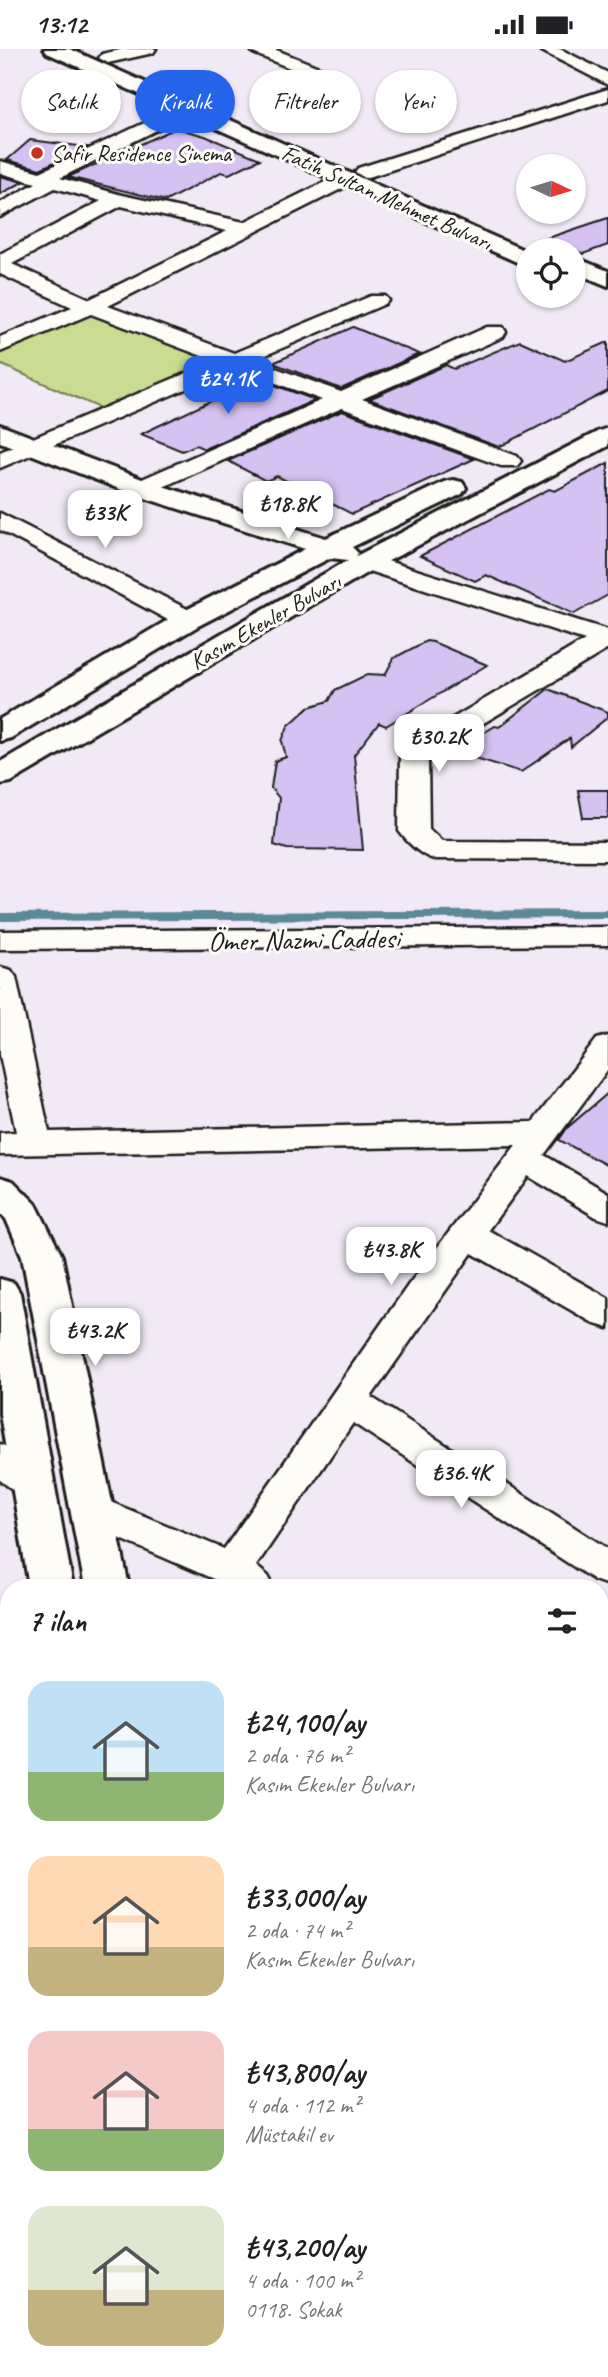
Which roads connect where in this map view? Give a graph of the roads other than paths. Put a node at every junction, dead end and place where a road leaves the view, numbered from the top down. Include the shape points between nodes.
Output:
1 (54, 49) edge
2 (147, 49) edge
3 (259, 49) edge
4 (582, 49) edge
5 (554, 52) edge
6 (99, 54) edge
7 (311, 70) edge
8 (608, 80) edge
9 (135, 85) edge
10 (608, 94) edge
11 (235, 127) edge
12 (138, 133) edge
13 (0, 167) edge
14 (356, 175) junction
15 (47, 180) junction
16 (118, 200) junction
17 (0, 211) edge
18 (247, 229) junction
19 (516, 239) edge
20 (516, 254) edge
21 (0, 264) edge
22 (586, 269) edge
23 (608, 279) edge
24 (586, 285) edge
25 (608, 295) edge
26 (378, 299) dead end
27 (90, 307) junction
28 (0, 318) edge
29 (34, 331) junction
30 (495, 332) dead end
31 (0, 345) edge
32 (233, 361) junction
33 (338, 400) junction
34 (608, 411) edge
35 (0, 433) edge
36 (608, 436) edge
37 (31, 446) junction
38 (0, 461) edge
39 (509, 461) junction
40 (141, 488) junction
41 (0, 520) edge
42 (330, 547) junction
43 (365, 562) junction
44 (188, 620) junction
45 (608, 638) edge
46 (0, 732) edge
47 (0, 775) edge
48 (608, 851) edge
49 (608, 936) edge
50 (0, 940) edge
51 (0, 977) edge
52 (603, 1061) edge
53 (0, 1144) edge
54 (34, 1144) junction
55 (533, 1145) junction
56 (0, 1190) edge
57 (608, 1209) edge
58 (467, 1234) junction
59 (0, 1293) edge
60 (608, 1315) edge
61 (347, 1400) junction
62 (0, 1459) edge
63 (33, 1484) junction
64 (91, 1509) junction
65 (608, 1569) edge
66 (50, 1579) edge
67 (105, 1579) edge
68 (243, 1579) edge

1 - 9 street, Fatih Sultan Mehmet Bulvarı
2 - 6 street
3 - 7 street
4 - 5 street
5 - 8 street
6 - 14 street, Fatih Sultan Mehmet Bulvarı
10 - 14 street
11 - 14 street, Fatih Sultan Mehmet Bulvarı
12 - 15 street
13 - 15 street
14 - 18 street
14 - 19 street, Fatih Sultan Mehmet Bulvarı
14 - 20 street, Fatih Sultan Mehmet Bulvarı
15 - 16 street
15 - 17 street
16 - 18 street
16 - 21 street
18 - 27 street
21 - 27 street
22 - 23 street
24 - 25 street
26 - 32 street
27 - 29 street
27 - 32 street
28 - 29 street
29 - 31 street
30 - 33 street
32 - 33 street
32 - 37 street
33 - 39 street
33 - 40 street
34 - 39 street, Kasım Ekenler Bulvarı
35 - 37 street
36 - 43 street, Kasım Ekenler Bulvarı
37 - 38 street
37 - 40 street
39 - 42 street, Kasım Ekenler Bulvarı
40 - 42 street
41 - 44 street
42 - 43 street
42 - 44 street, Kasım Ekenler Bulvarı
43 - 45 street
43 - 47 street, Kasım Ekenler Bulvarı
44 - 46 street, Kasım Ekenler Bulvarı
45 - 48 street via 414,753 414,831 434,850
49 - 50 street, Ömer Nazmi Caddesi
51 - 54 street
52 - 55 street
53 - 54 street
54 - 55 street
55 - 57 street
55 - 58 street
56 - 64 street via 22,1213 42,1256
58 - 60 street
58 - 61 street
59 - 63 street
61 - 65 street
61 - 68 street
62 - 63 street
63 - 66 street
64 - 67 street
64 - 68 street

